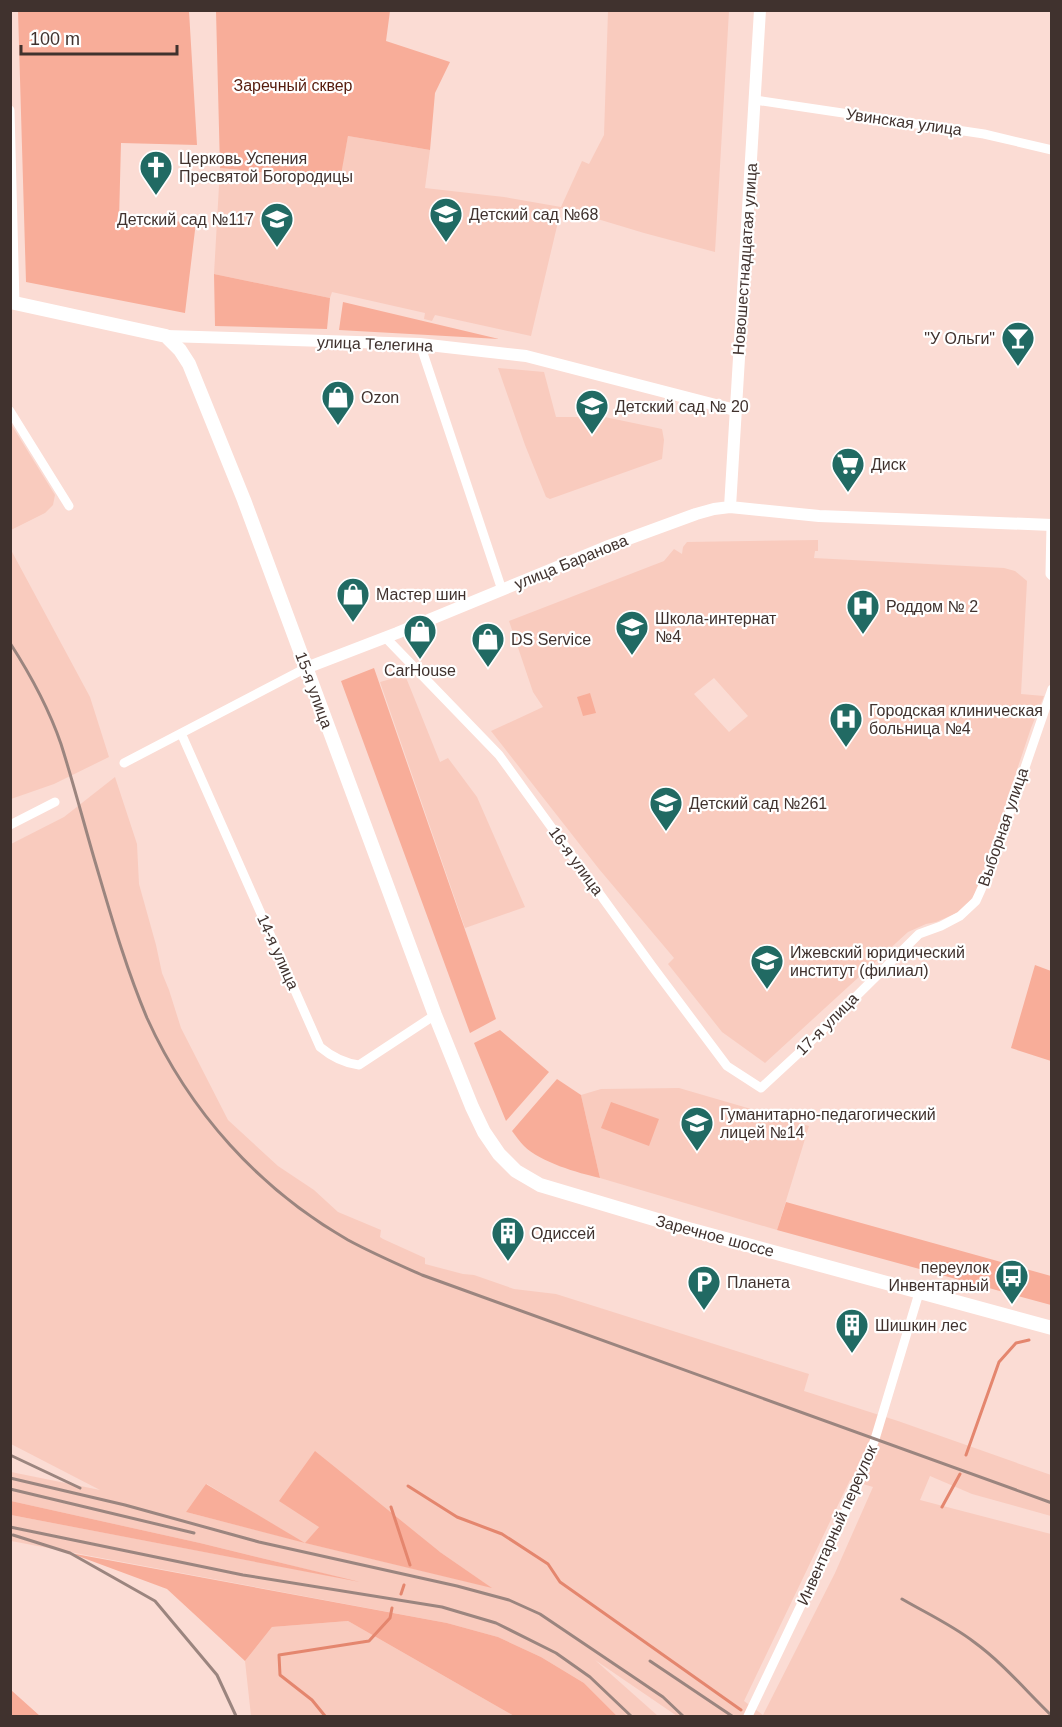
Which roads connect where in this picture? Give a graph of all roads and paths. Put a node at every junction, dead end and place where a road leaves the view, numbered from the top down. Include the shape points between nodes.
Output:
1 (760, 10) edge
2 (755, 100) junction
3 (10, 110) edge
4 (1052, 150) edge
5 (13, 303) edge
6 (166, 336) junction
7 (420, 344) junction
8 (735, 410) junction
9 (10, 411) edge
10 (69, 506) dead end
11 (730, 507) junction
12 (1051, 525) edge
13 (1052, 576) edge
14 (502, 590) junction
15 (385, 637) junction
16 (306, 668) junction
17 (1052, 689) edge
18 (181, 733) junction
19 (124, 763) dead end
20 (55, 802) dead end
21 (10, 825) edge
22 (919, 934) joint
23 (435, 1016) junction
24 (450, 1051) joint
25 (761, 1088) joint
26 (919, 1293) junction
27 (1052, 1328) edge
28 (748, 1716) edge

1 - 2 street, Новошестнадцатая улица
2 - 4 street, Увинская улица via 984,134
2 - 8 street, Новошестнадцатая улица
3 - 5 street
5 - 6 main road, улица Телегина
6 - 7 street, улица Телегина
6 - 16 main road, 15-я улица via 189,364
7 - 8 street, улица Телегина via 526,356
7 - 14 street
8 - 11 street, Новошестнадцатая улица
9 - 10 street
11 - 12 street, улица Баранова via 819,516
11 - 14 street, улица Баранова via 685,518
12 - 13 street
14 - 15 street, улица Баранова
15 - 16 street, улица Баранова
15 - 25 street, 16-я улица via 499,755 728,1066
16 - 18 street, улица Баранова
16 - 23 main road, 15-я улица
17 - 22 street, Выборная улица via 976,901 960,916
18 - 19 street, улица Баранова
18 - 23 street, 14-я улица via 320,1047 330,1056 359,1065
20 - 21 street
22 - 25 street, 17-я улица
23 - 24 main road, 15-я улица
24 - 26 main road, Заречное шоссе via 484,1132 516,1171 540,1185
26 - 27 main road, Заречное шоссе
26 - 28 street, Инвентарный переулок via 855,1492

